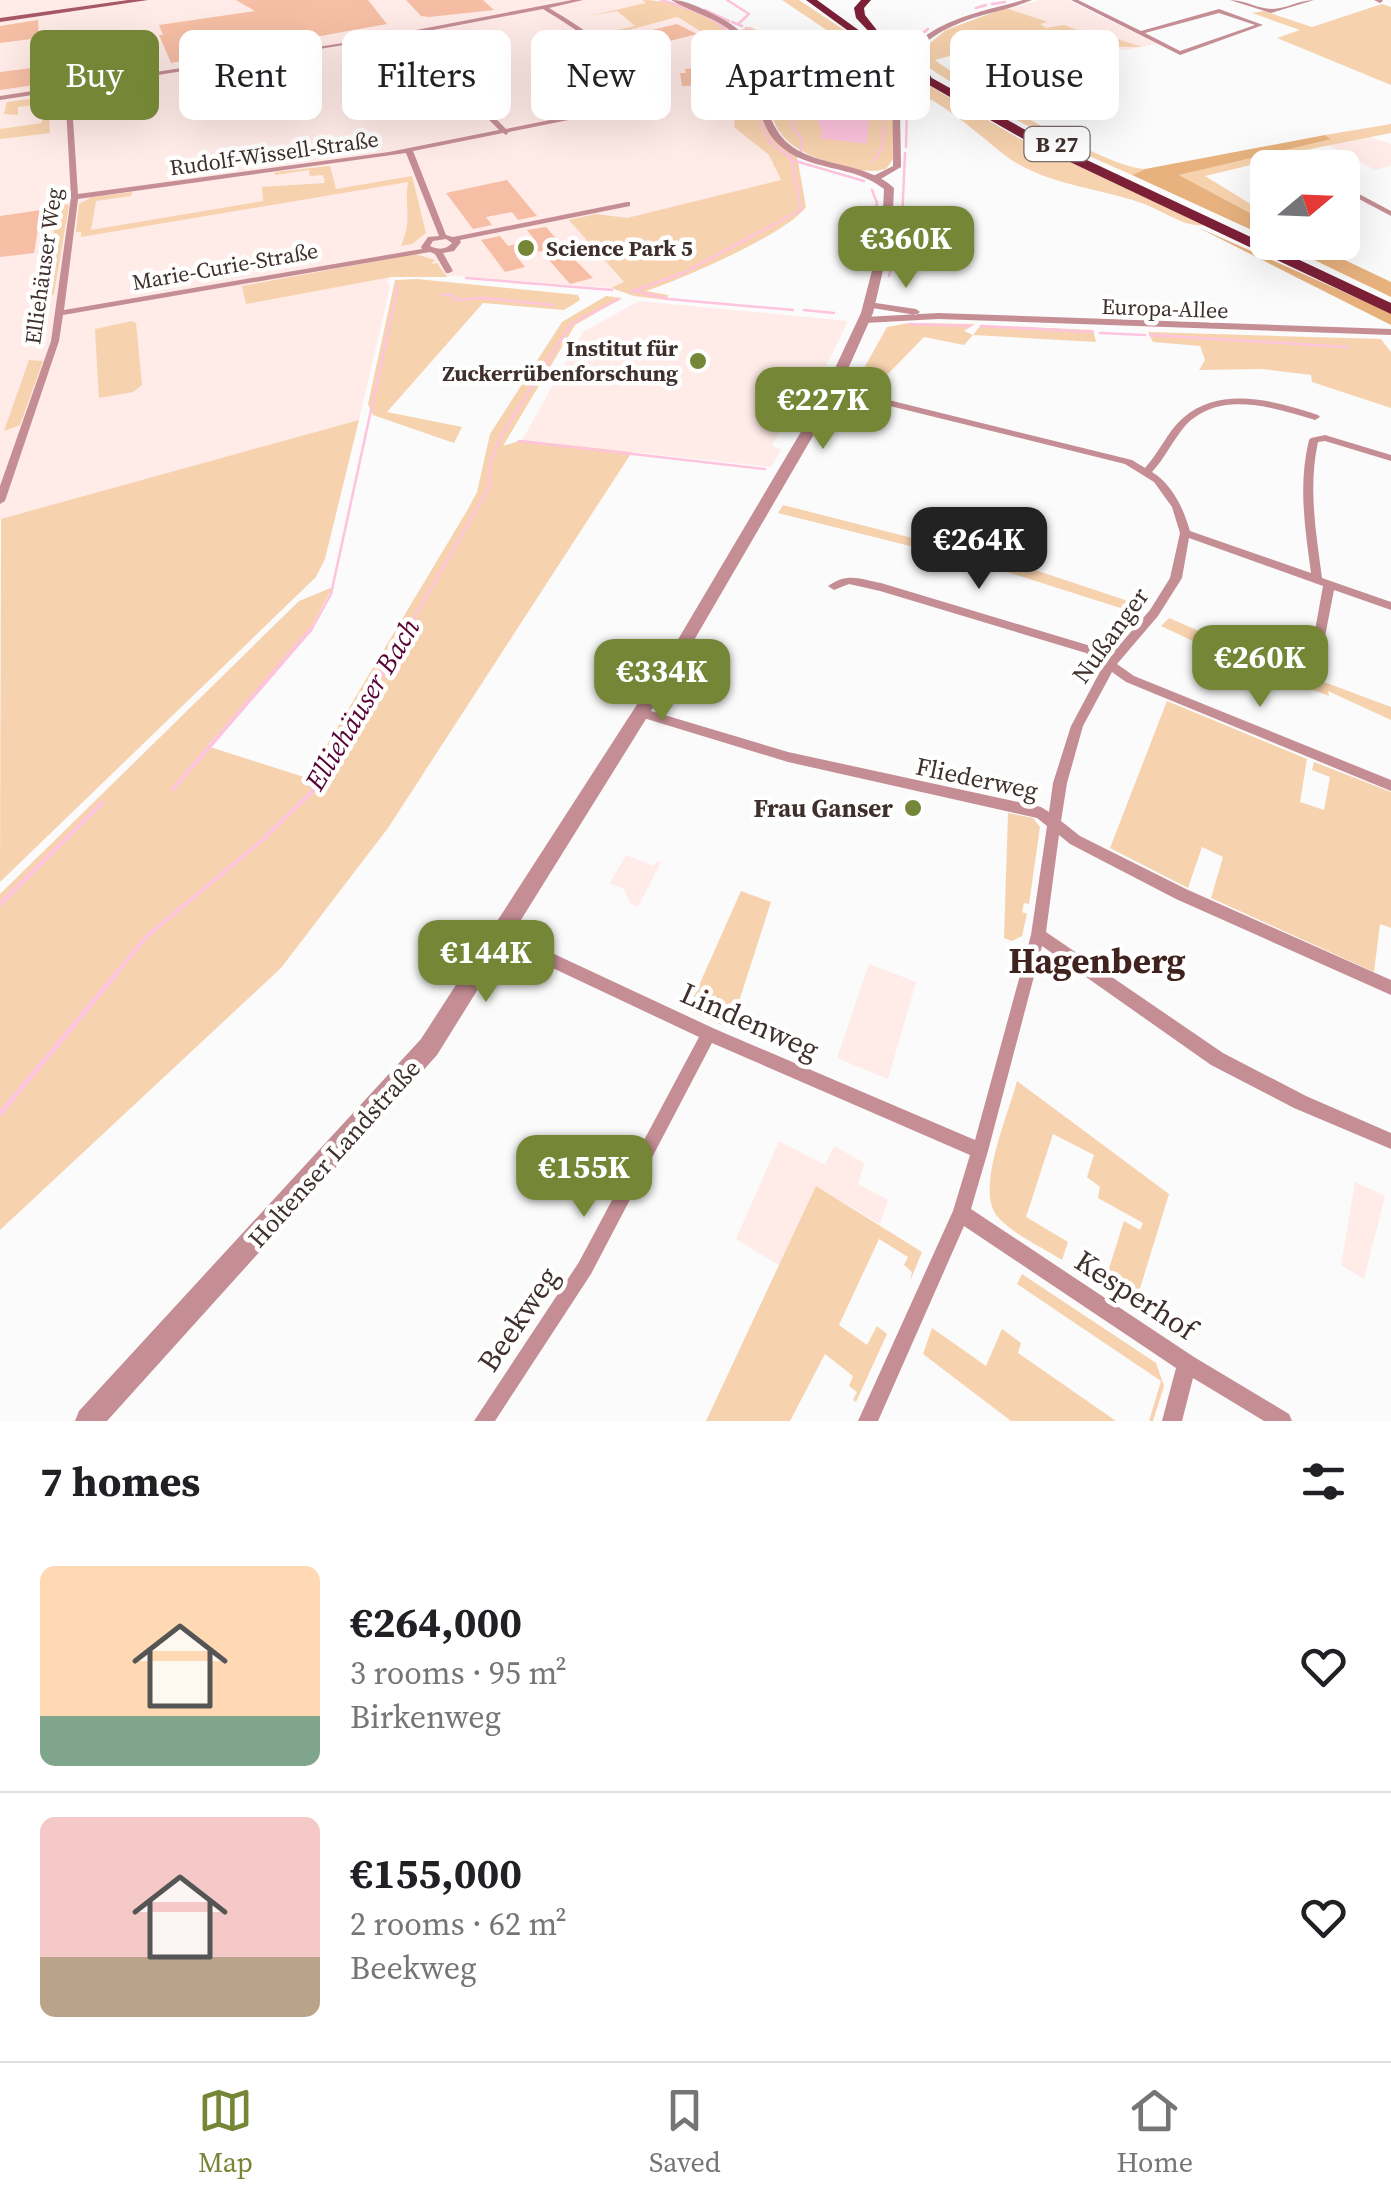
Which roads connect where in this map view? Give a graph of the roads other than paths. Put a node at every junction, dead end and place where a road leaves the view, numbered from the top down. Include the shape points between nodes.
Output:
1 (144, 0) edge
2 (580, 0) edge
3 (674, 0) edge
4 (808, 0) edge
5 (866, 0) edge
6 (1028, 0) edge
7 (1074, 0) edge
8 (1233, 0) edge
9 (1311, 0) edge
10 (822, 5) edge
11 (545, 8) junction
12 (1192, 8) dead end
13 (1260, 9) junction
14 (1207, 14) junction
15 (1237, 16) junction
16 (0, 20) edge
17 (429, 30) edge
18 (858, 30) edge
19 (872, 30) edge
20 (1140, 33) junction
21 (342, 44) edge
22 (159, 74) edge
23 (930, 78) edge
24 (930, 78) edge
25 (30, 94) edge
26 (0, 98) edge
27 (70, 120) edge
28 (494, 120) edge
29 (506, 132) junction
30 (409, 151) junction
31 (876, 178) junction
32 (1144, 184) junction
33 (1360, 197) edge
34 (75, 198) junction
35 (1391, 202) edge
36 (627, 204) dead end
37 (1376, 206) junction
38 (1391, 214) edge
39 (1223, 228) junction
40 (1250, 233) edge
41 (439, 238) junction
42 (455, 242) junction
43 (435, 249) junction
44 (1308, 260) edge
45 (448, 268) dead end
46 (1391, 300) edge
47 (869, 305) junction
48 (1391, 309) edge
49 (59, 313) junction
50 (938, 316) junction
51 (865, 320) junction
52 (1387, 332) edge
53 (1391, 342) edge
54 (832, 389) junction
55 (1315, 416) dead end
56 (1391, 458) edge
57 (1146, 472) junction
58 (0, 501) edge
59 (1185, 533) junction
60 (1323, 581) junction
61 (834, 586) dead end
62 (1391, 606) edge
63 (1110, 664) junction
64 (1312, 680) dead end
65 (641, 713) junction
66 (1391, 786) edge
67 (1056, 824) junction
68 (1038, 935) junction
69 (500, 936) junction
70 (1391, 988) edge
71 (709, 1034) junction
72 (1391, 1141) edge
73 (980, 1151) junction
74 (960, 1213) junction
75 (1188, 1364) junction
76 (89, 1421) edge
77 (484, 1421) edge
78 (868, 1421) edge
79 (1172, 1421) edge
80 (1282, 1421) edge

1 - 16 main road
2 - 11 street
3 - 31 street via 746,41 770,127 781,143 814,161
4 - 10 highway
5 - 19 highway via 860,16
6 - 31 street via 954,23 912,53 901,80 896,166
7 - 20 street
8 - 13 street
9 - 13 street via 1278,11
10 - 18 highway, B 27
11 - 17 street
11 - 29 street, Rudolf-Wissell-Straße via 606,49 638,93 617,109
12 - 14 street
13 - 15 street
14 - 15 street
14 - 20 street
15 - 20 street via 1260,25 1180,53
21 - 22 street
23 - 32 highway, B 27
24 - 39 highway, B 27 via 1036,141
25 - 26 street
27 - 34 street, Elliehäuser Weg
28 - 29 street
29 - 30 street, Rudolf-Wissell-Straße
30 - 34 street, Rudolf-Wissell-Straße
30 - 41 street
31 - 47 street, Holtenser Landstraße via 888,186 891,202
32 - 39 highway, B 27
32 - 40 highway, B 27
33 - 37 street
34 - 49 street, Elliehäuser Weg
35 - 37 street
36 - 42 street
37 - 38 street
39 - 48 highway, B 27
41 - 42 street
41 - 43 street
42 - 43 street
43 - 45 street
43 - 49 street, Marie-Curie-Straße
44 - 46 highway, B 27
47 - 50 street, Europa-Allee
47 - 51 street, Holtenser Landstraße
49 - 58 street, Elliehäuser Weg via 52,355
50 - 51 street, Europa-Allee
50 - 52 street, Europa-Allee
51 - 54 street, Holtenser Landstraße
52 - 53 street
54 - 57 street via 1116,458
54 - 65 street, Holtenser Landstraße
55 - 57 street via 1260,402 1214,407 1184,422
56 - 60 street via 1314,440 1306,506
57 - 59 street via 1169,492
59 - 60 street
59 - 63 street, Nußanger via 1169,593
60 - 62 street
60 - 64 street
61 - 63 street via 860,582 981,614 1090,650
63 - 66 street via 1130,679
63 - 67 street, Nußanger via 1077,726
65 - 67 street, Fliederweg via 806,761 1041,814
65 - 69 street, Holtenser Landstraße
67 - 68 street, Nußanger
67 - 70 street, Fliederweg via 1181,894
68 - 72 street via 1217,1059
68 - 73 street, Nußanger
69 - 71 street, Lindenweg
69 - 76 street, Holtenser Landstraße via 429,1047 392,1091
71 - 73 street, Lindenweg
71 - 77 street, Beekweg via 585,1268
73 - 74 street, Nußanger
74 - 75 street, Kesperhof
74 - 78 street, Nußanger
75 - 79 street
75 - 80 street, Kesperhof

